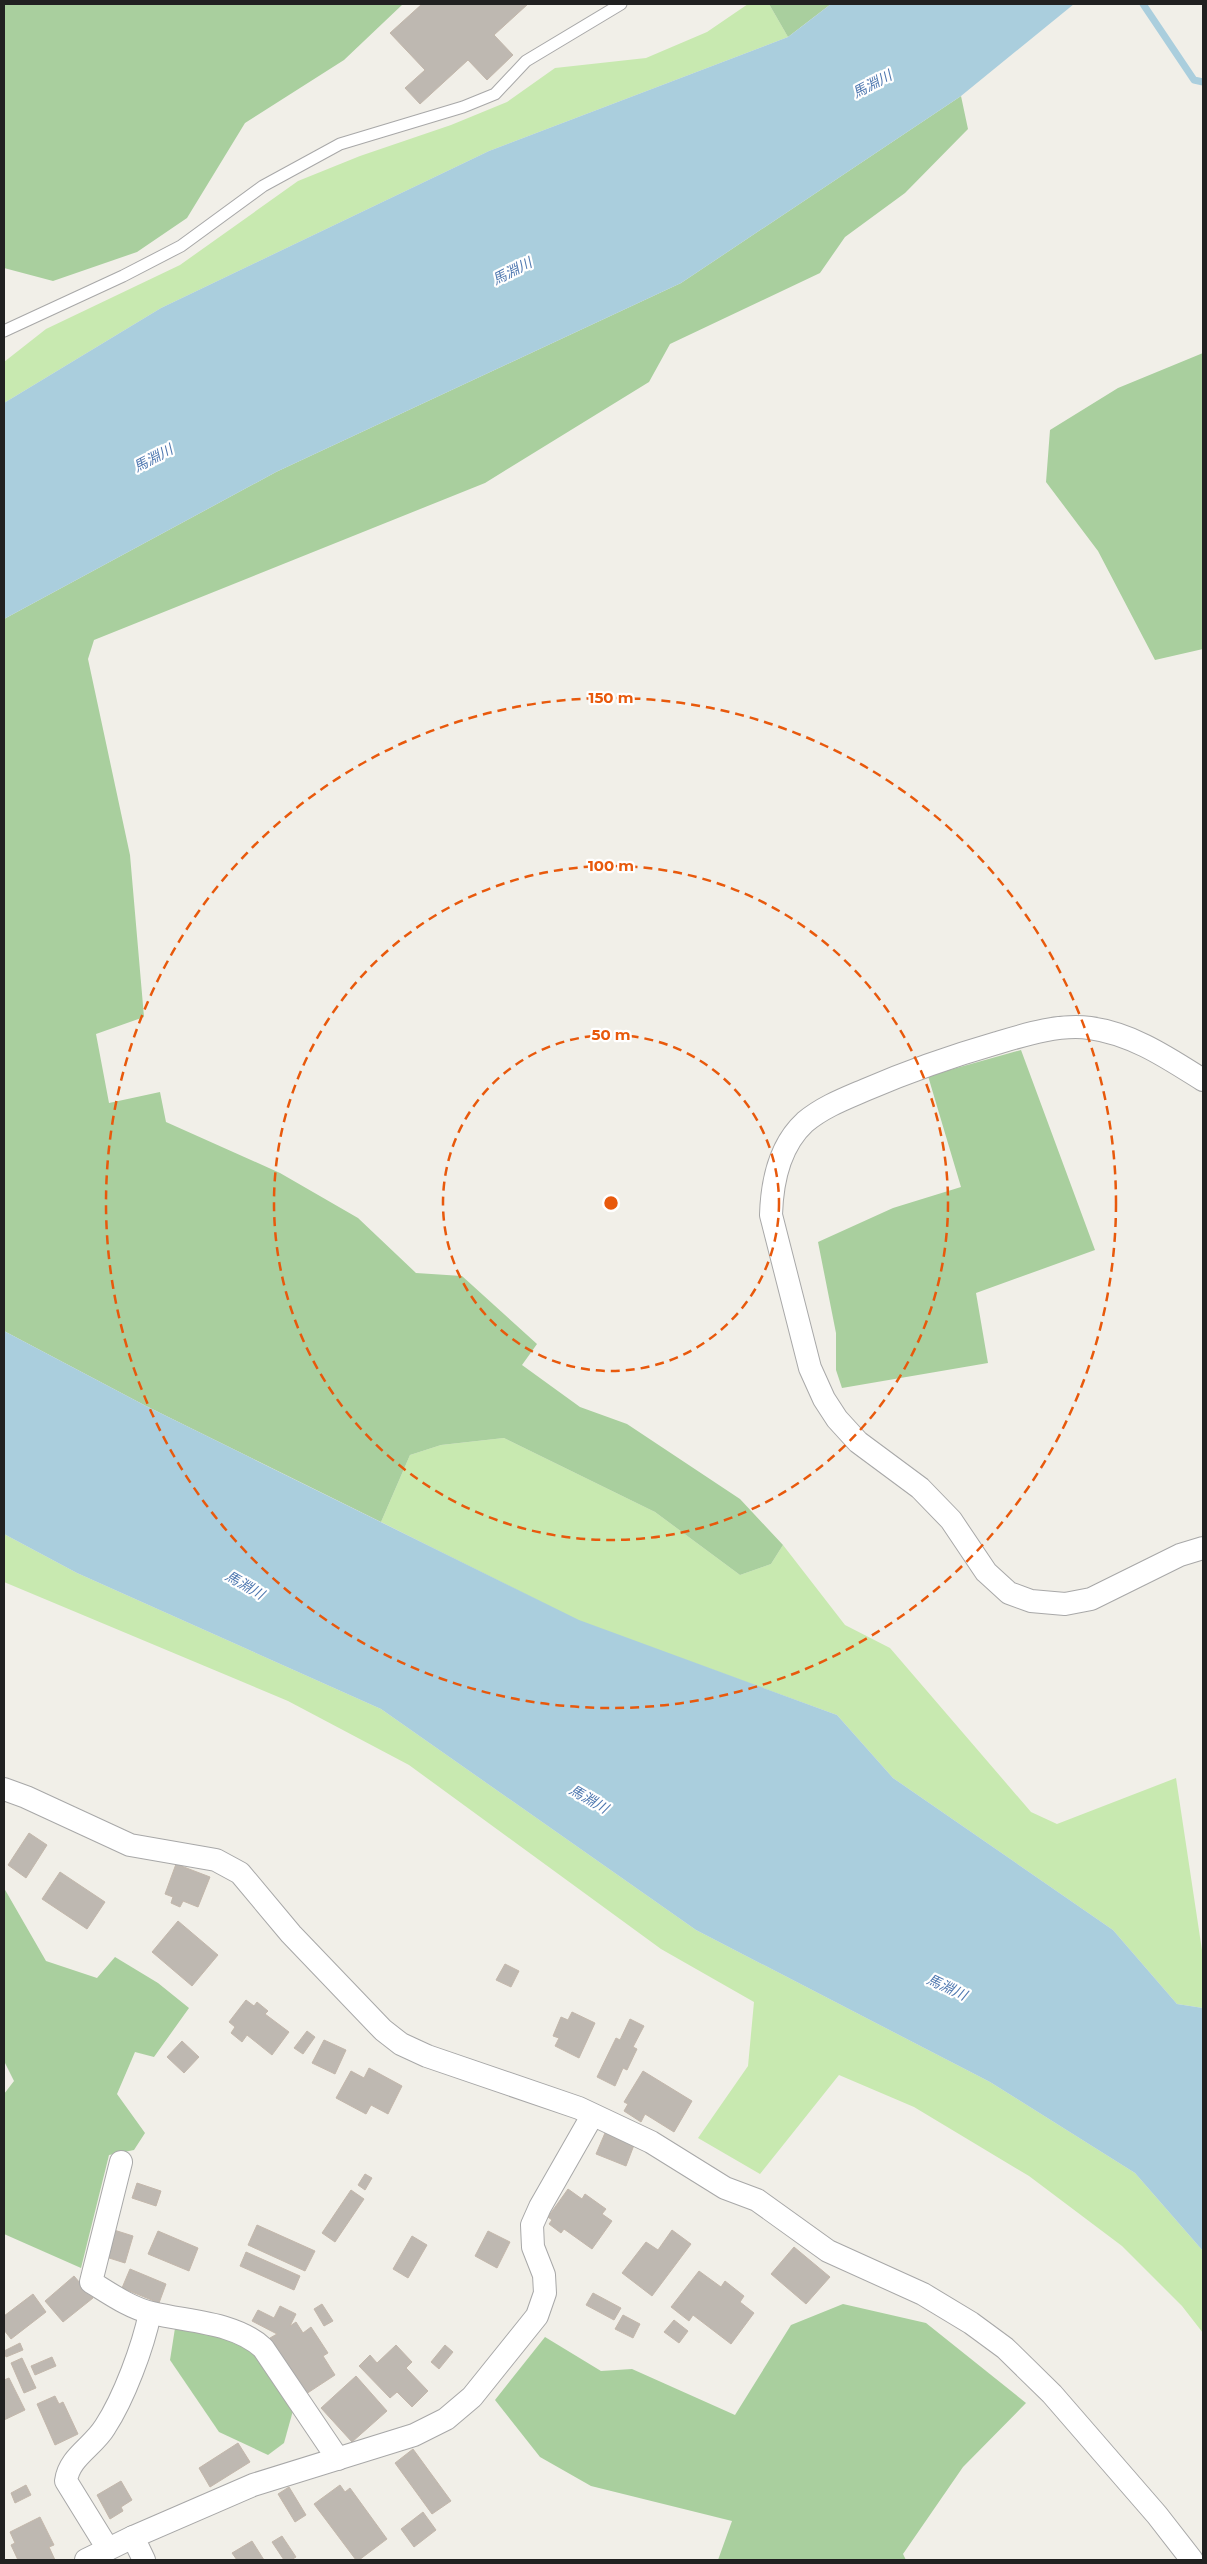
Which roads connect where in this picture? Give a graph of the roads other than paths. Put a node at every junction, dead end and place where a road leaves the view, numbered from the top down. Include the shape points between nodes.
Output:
1 (621, 4) edge
2 (4, 331) edge
3 (1203, 1080) edge
4 (1203, 1548) edge
5 (4, 1789) edge
6 (592, 2116) junction
7 (121, 2162) dead end
8 (150, 2313) junction
9 (338, 2459) junction
10 (133, 2537) junction
11 (108, 2549) junction
12 (86, 2560) edge
13 (144, 2560) edge
14 (1192, 2560) edge

1 - 2 lane via 526,61 496,94 340,144 263,186 181,246
3 - 4 street via 1154,1050 1090,1028 1035,1032 941,1059 825,1108 805,1123 789,1142 777,1166 771,1215 810,1368 824,1399 858,1442 920,1488 939,1507 986,1572 1009,1593 1031,1601 1065,1604 1091,1599 1180,1555
5 - 6 street via 130,1845 216,1860 240,1874 291,1934 382,2030 401,2044 578,2108
6 - 9 street via 532,2225 533,2247 544,2275 545,2294 537,2316 472,2397 446,2419 414,2435
6 - 14 street via 651,2142 725,2188 757,2200 828,2250 923,2294 972,2323 1005,2348 1052,2394 1157,2514
7 - 8 street via 91,2282
8 - 9 street via 183,2318 251,2337 263,2348
8 - 11 street via 129,2376 105,2428 68,2469 66,2482
9 - 10 street via 253,2485
10 - 11 street
10 - 13 street
11 - 12 street

